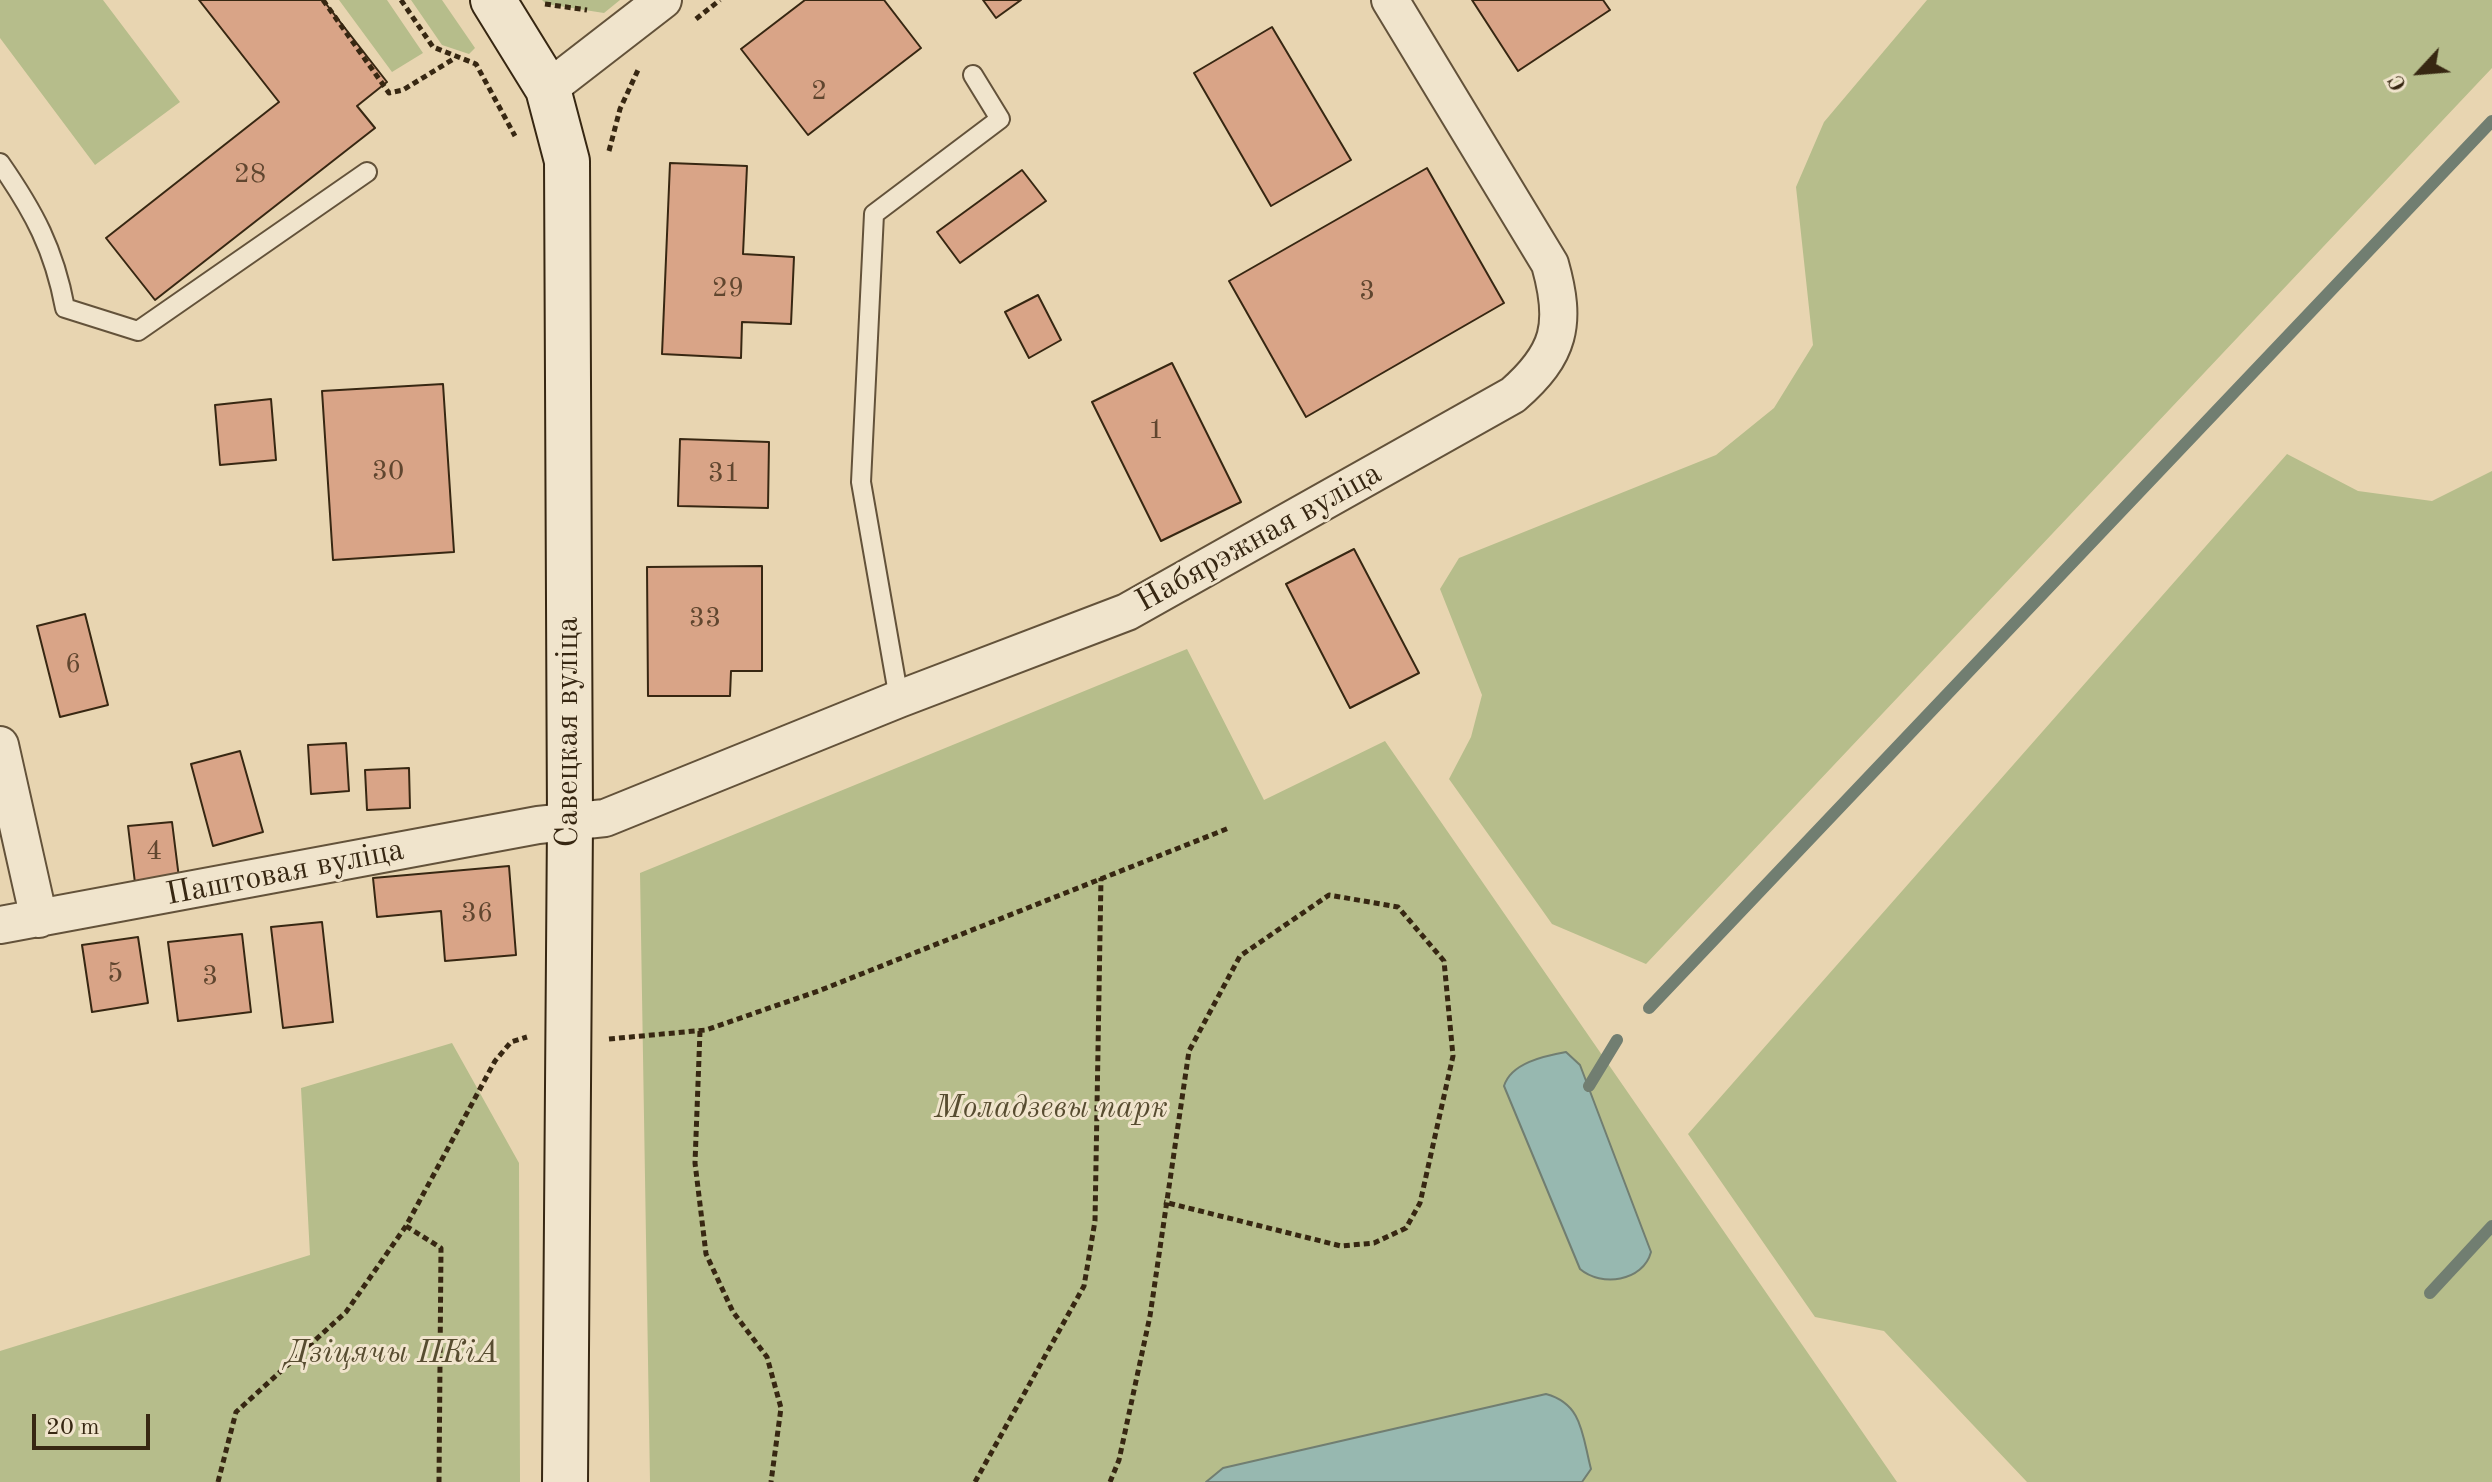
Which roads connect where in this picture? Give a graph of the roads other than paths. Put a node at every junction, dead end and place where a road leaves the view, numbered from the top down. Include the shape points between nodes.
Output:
1 (493, 0) edge
2 (663, 0) edge
3 (1390, 0) edge
4 (973, 75) dead end
5 (548, 89) junction
6 (0, 163) edge
7 (367, 172) dead end
8 (899, 699) junction
9 (0, 745) edge
10 (570, 822) junction
11 (39, 919) junction
12 (0, 925) edge
13 (565, 1482) edge

1 - 5 main road, Савецкая вуліца
2 - 5 street
3 - 8 street, Набярэжная вуліца via 1550,264 1559,297 1558,334 1540,371 1513,395 1127,612
4 - 8 lane via 1000,119 874,214 861,482
5 - 10 main road, Савецкая вуліца via 567,161
6 - 7 lane via 30,206 56,261 65,308 138,331
8 - 10 street, Набярэжная вуліца via 605,818
9 - 11 street
10 - 11 street, Паштовая вуліца
10 - 13 main road, Савецкая вуліца
11 - 12 street, Паштовая вуліца

